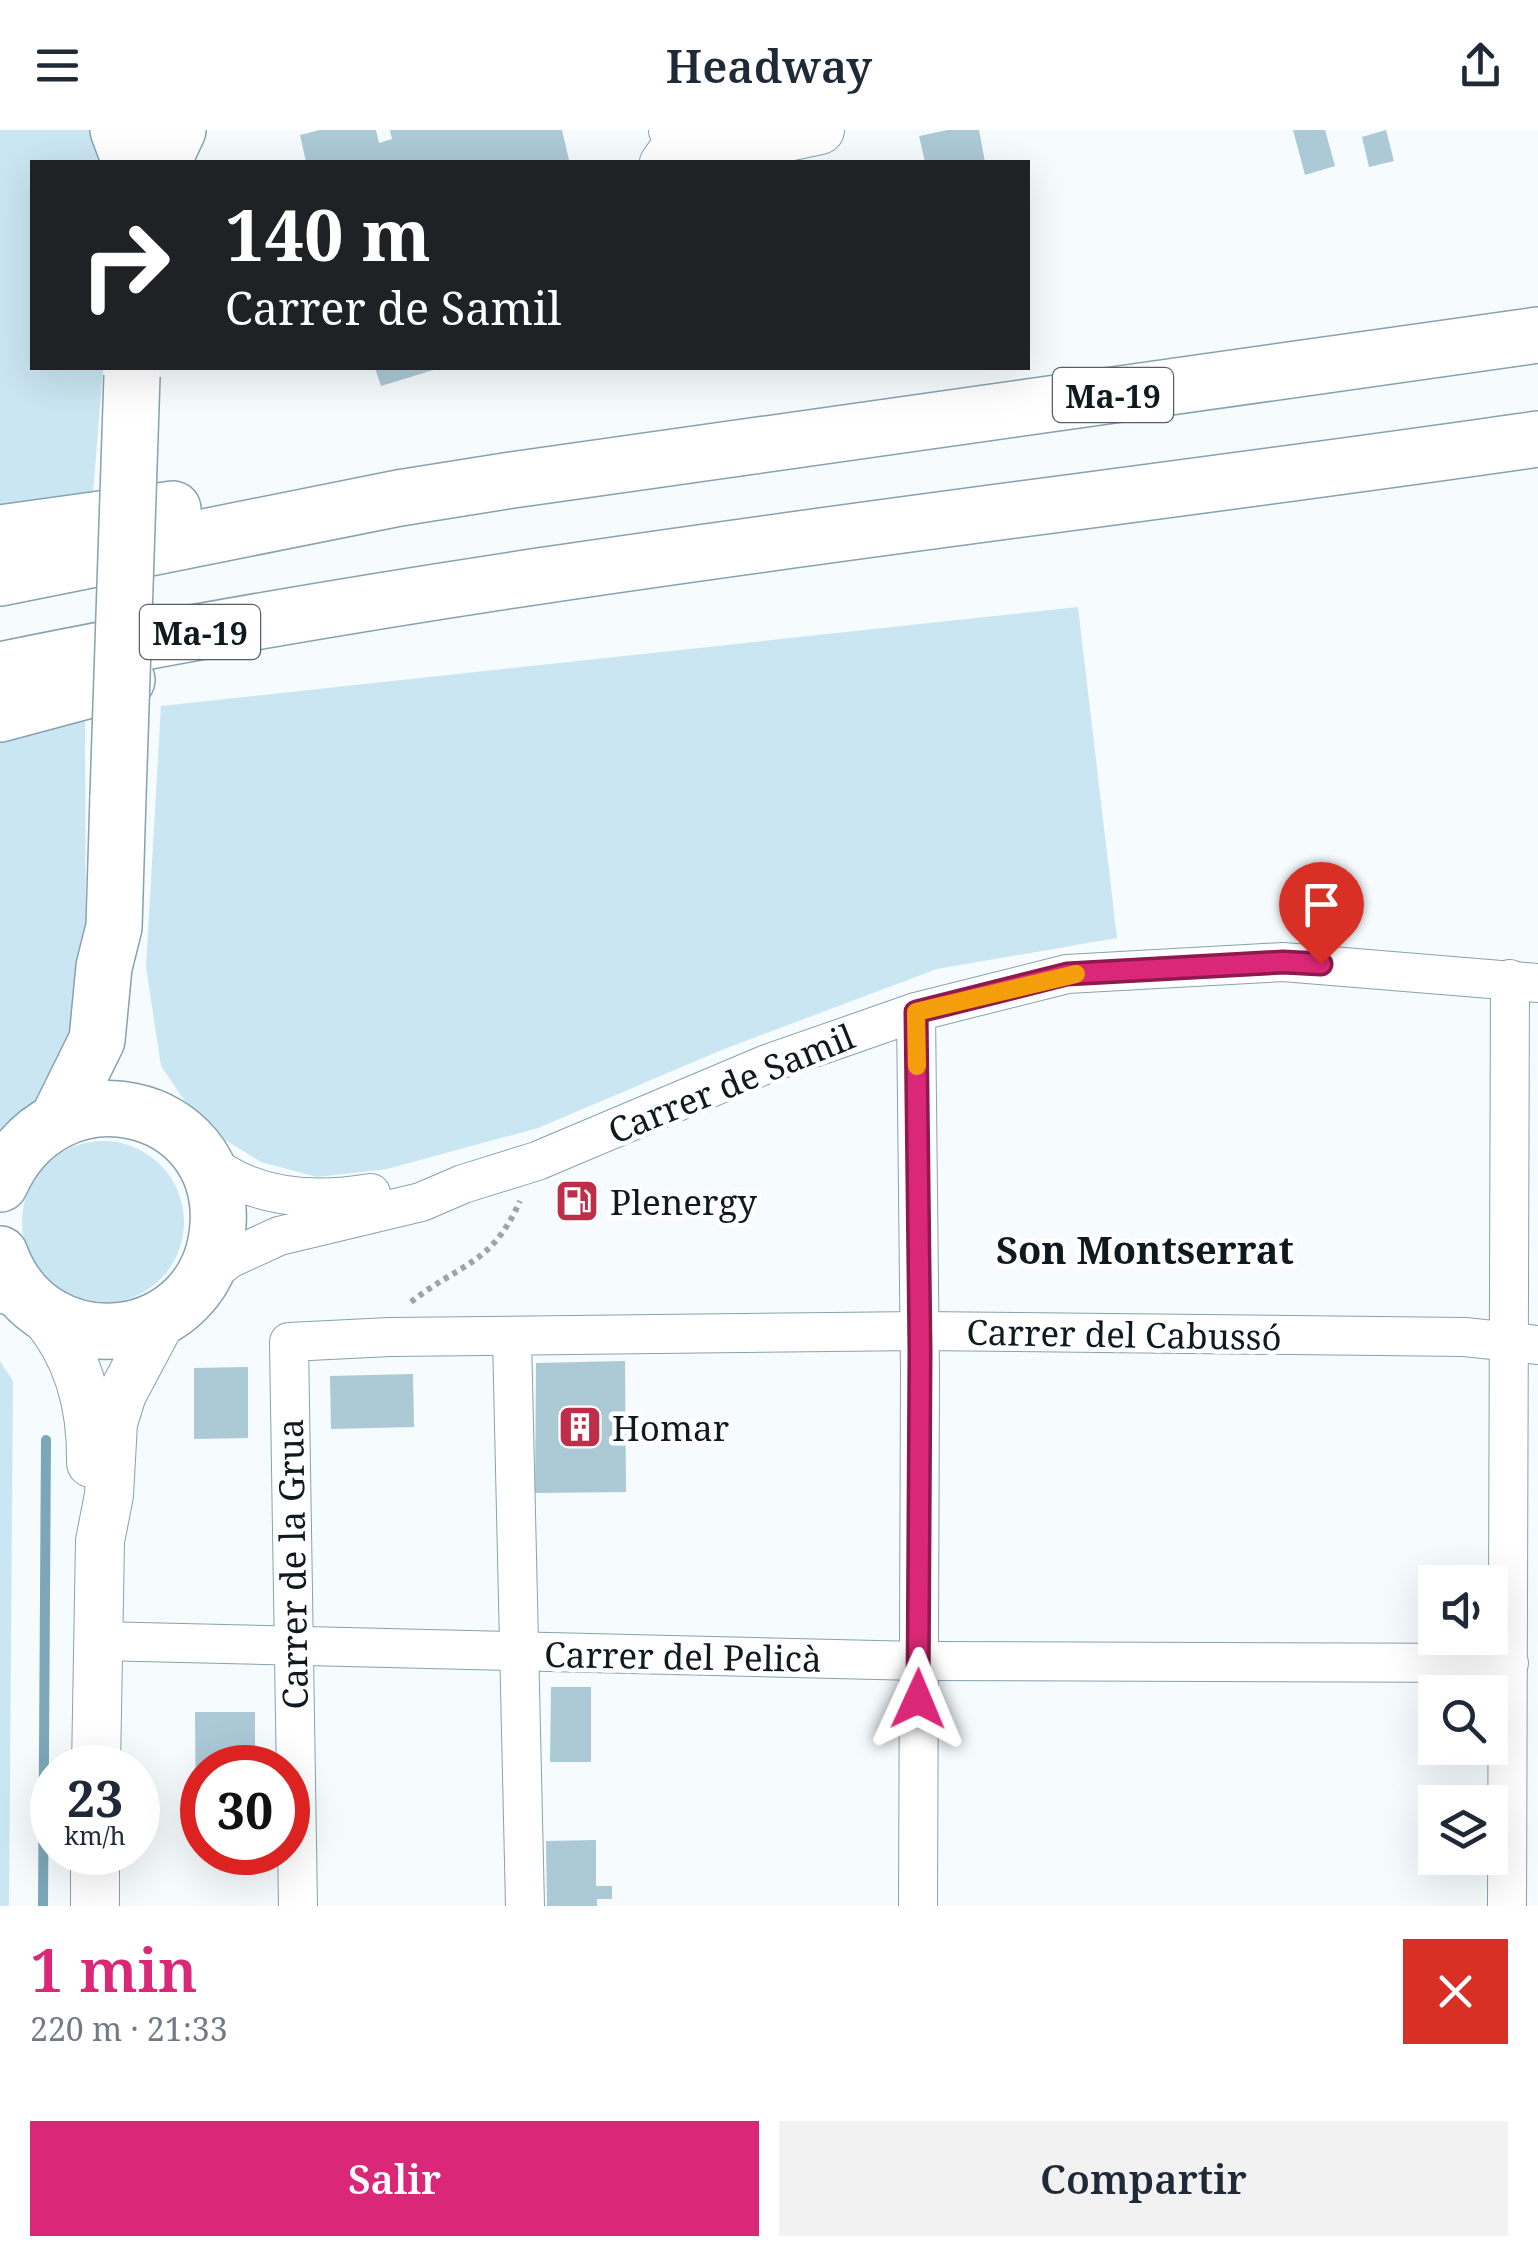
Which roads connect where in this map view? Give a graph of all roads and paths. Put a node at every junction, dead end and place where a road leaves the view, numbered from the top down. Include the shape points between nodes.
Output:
1 (118, 130) edge
2 (178, 130) edge
3 (820, 130) edge
4 (670, 142) edge
5 (129, 160) edge
6 (164, 160) edge
7 (1538, 335) edge
8 (132, 372) edge
9 (1538, 438) edge
10 (399, 498) junction
11 (0, 533) edge
12 (0, 578) edge
13 (400, 595) junction
14 (0, 670) edge
15 (0, 714) edge
16 (114, 927) junction
17 (1524, 981) edge
18 (916, 1012) junction
19 (58, 1119) junction
20 (182, 1139) junction
21 (537, 1161) junction
22 (5, 1169) edge
23 (463, 1184) junction
24 (201, 1281) junction
25 (15, 1285) edge
26 (162, 1318) junction
27 (920, 1331) junction
28 (390, 1337) junction
29 (512, 1338) junction
30 (289, 1342) joint
31 (1523, 1343) edge
32 (100, 1541) junction
33 (98, 1641) junction
34 (293, 1646) junction
35 (517, 1652) junction
36 (918, 1661) junction
37 (1508, 1664) junction
38 (96, 1745) edge
39 (95, 1875) edge
40 (94, 1906) edge
41 (298, 1906) edge
42 (525, 1906) edge
43 (918, 1906) edge
44 (1508, 1906) edge

1 - 5 main road
2 - 6 main road
3 - 4 street via 741,145
7 - 10 main road, Ma-19
8 - 16 main road, bridge
9 - 13 main road, Ma-19
10 - 11 main road via 314,488
10 - 12 main road, Ma-19
13 - 14 main road, Ma-19
13 - 15 main road via 322,638
16 - 19 main road via 97,1040
16 - 20 main road via 131,1068
17 - 18 street, Carrer de Samil via 1283,962 1067,974
17 - 31 street
18 - 21 street, Carrer de Samil via 767,1064
18 - 27 street
19 - 20 main road via 115,1108 150,1116
19 - 22 main road via 27,1141
20 - 23 street, Carrer de Samil via 216,1170 252,1189 350,1196
20 - 24 main road via 207,1170 218,1206 216,1244
21 - 23 street, Carrer de Samil
21 - 28 path via 504,1235 412,1300
23 - 24 street, Carrer de Samil via 420,1202 280,1236 229,1259
24 - 26 main road
25 - 26 main road via 76,1329 111,1332
25 - 32 street via 68,1350 85,1396
26 - 32 street via 117,1409
27 - 29 street, Carrer del Cabussó
27 - 31 street, Carrer del Cabussó
27 - 36 street
28 - 29 street, Carrer del Cabussó
28 - 30 street, Carrer del Cabussó
29 - 35 street
30 - 34 street, Carrer de la Grua
31 - 37 street
32 - 33 street
33 - 34 street, Carrer del Pelicà
33 - 38 street
34 - 35 street, Carrer del Pelicà
34 - 41 street, Carrer de la Grua
35 - 36 street, Carrer del Pelicà
35 - 42 street
36 - 37 street, Carrer del Pelicà
36 - 43 street
37 - 44 street
39 - 40 street

